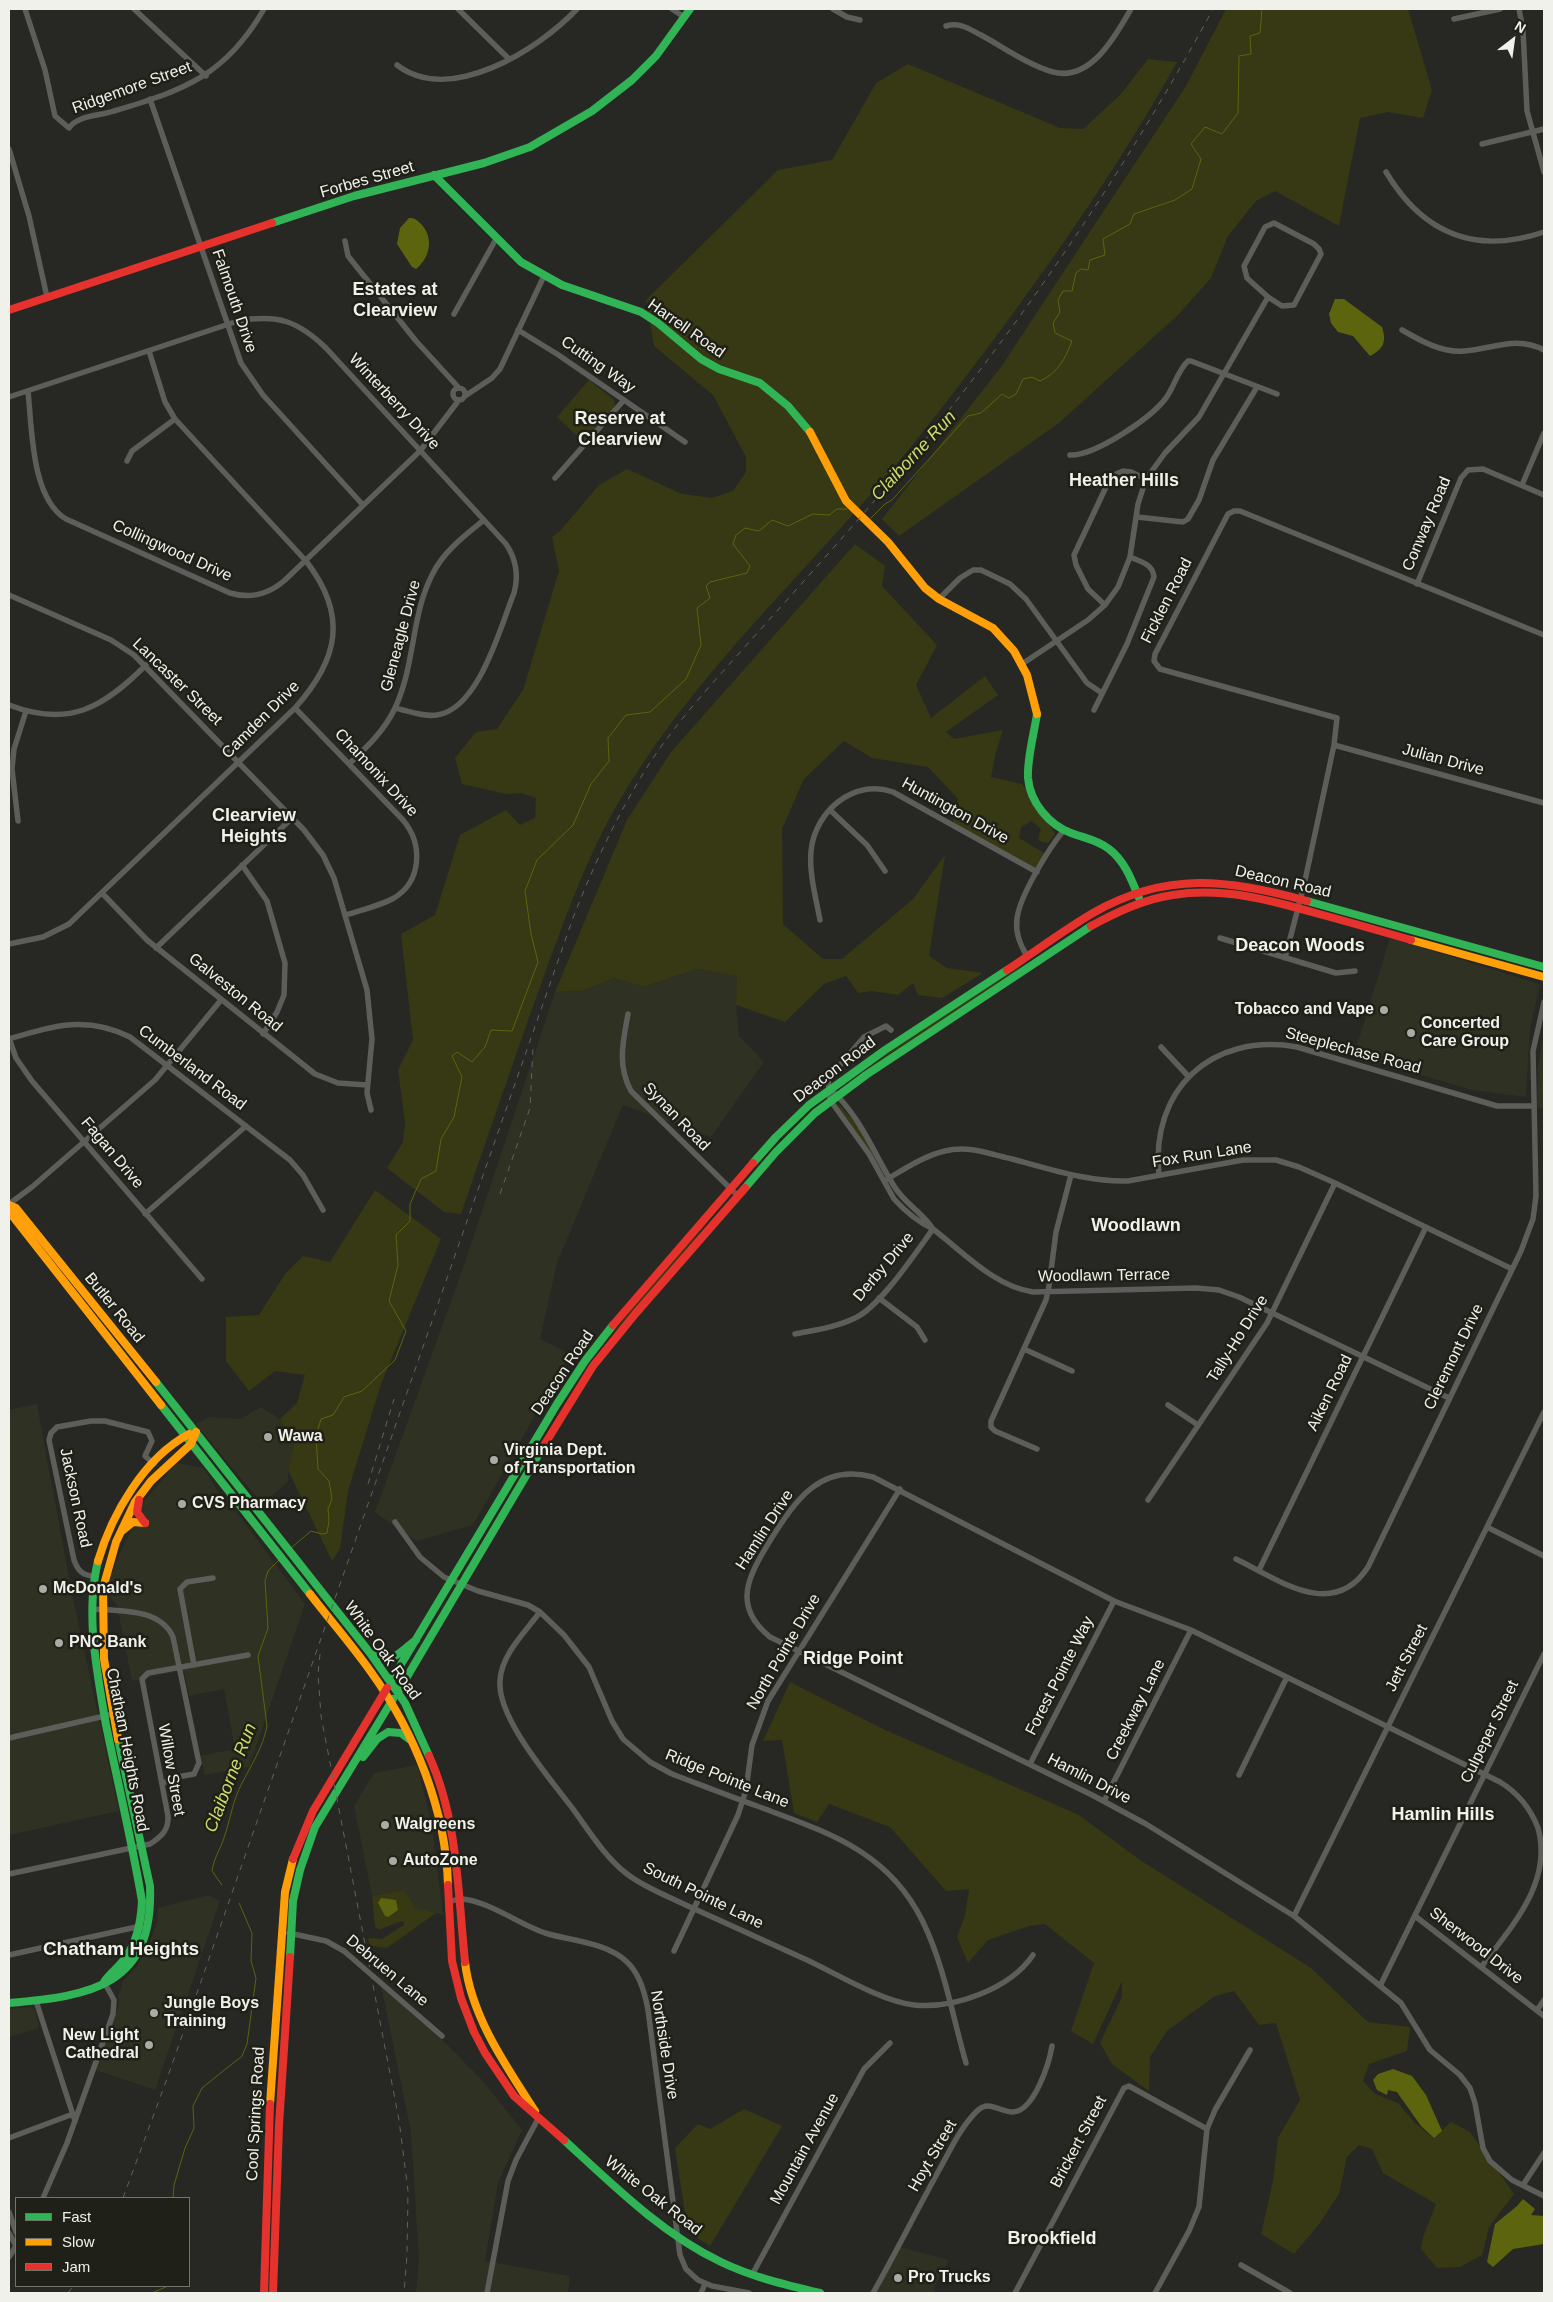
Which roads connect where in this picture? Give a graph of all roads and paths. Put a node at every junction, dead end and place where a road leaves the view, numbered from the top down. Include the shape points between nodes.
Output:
1 (25, 9) edge
2 (134, 9) edge
3 (264, 9) edge
4 (458, 9) edge
5 (577, 9) edge
6 (672, 9) edge
7 (690, 9) edge
8 (833, 9) edge
9 (1131, 9) edge
10 (1500, 9) edge
11 (1519, 9) edge
12 (684, 17) junction
13 (1454, 19) dead end
14 (860, 20) dead end
15 (946, 26) dead end
16 (509, 59) junction
17 (397, 65) dead end
18 (206, 76) junction
19 (150, 99) junction
20 (1544, 129) edge
21 (1532, 132) junction
22 (1482, 144) dead end
23 (9, 150) edge
24 (1386, 172) dead end
25 (1544, 172) edge
26 (434, 175) junction
27 (1544, 232) edge
28 (496, 239) junction
29 (345, 241) dead end
30 (201, 247) junction
31 (544, 276) junction
32 (47, 297) junction
33 (1268, 297) junction
34 (9, 310) edge
35 (454, 314) dead end
36 (226, 325) junction
37 (518, 330) junction
38 (1402, 330) dead end
39 (1544, 350) edge
40 (149, 351) junction
41 (1224, 374) junction
42 (1258, 387) junction
43 (28, 391) junction
44 (460, 391) junction
45 (1277, 394) dead end
46 (9, 397) edge
47 (456, 399) junction
48 (624, 400) junction
49 (175, 418) junction
50 (1544, 433) edge
51 (685, 442) dead end
52 (420, 451) junction
53 (1070, 455) dead end
54 (127, 462) dead end
55 (555, 478) dead end
56 (1146, 479) junction
57 (1522, 485) junction
58 (1544, 495) edge
59 (363, 505) junction
60 (1136, 517) junction
61 (484, 520) junction
62 (1130, 557) junction
63 (306, 561) junction
64 (1417, 584) junction
65 (9, 595) edge
66 (939, 599) junction
67 (1105, 605) junction
68 (1544, 635) edge
69 (1055, 642) junction
70 (1022, 664) junction
71 (146, 666) junction
72 (1102, 693) junction
73 (9, 705) edge
74 (295, 708) junction
75 (395, 708) junction
76 (1094, 710) dead end
77 (26, 711) junction
78 (1334, 745) junction
79 (239, 762) junction
80 (350, 764) junction
81 (1544, 803) edge
82 (830, 810) junction
83 (292, 818) junction
84 (18, 821) dead end
85 (1064, 830) junction
86 (242, 865) junction
87 (885, 871) dead end
88 (1037, 872) junction
89 (102, 893) junction
90 (1137, 894) junction
91 (1300, 899) junction
92 (1140, 902) junction
93 (1297, 908) junction
94 (346, 915) junction
95 (820, 920) dead end
96 (1220, 938) dead end
97 (9, 944) edge
98 (156, 948) junction
99 (1027, 956) junction
100 (1285, 958) junction
101 (1544, 967) edge
102 (1355, 971) dead end
103 (1544, 977) edge
104 (221, 1000) junction
105 (1544, 1002) edge
106 (628, 1014) dead end
107 (891, 1030) dead end
108 (263, 1034) junction
109 (9, 1039) edge
110 (1161, 1046) dead end
111 (168, 1065) junction
112 (1189, 1077) junction
113 (367, 1085) junction
114 (829, 1088) junction
115 (833, 1098) junction
116 (1534, 1106) junction
117 (371, 1110) dead end
118 (246, 1126) junction
119 (84, 1142) junction
120 (1071, 1175) junction
121 (1159, 1176) junction
122 (887, 1179) junction
123 (1335, 1183) junction
124 (730, 1190) junction
125 (738, 1196) junction
126 (9, 1205) edge
127 (323, 1210) dead end
128 (145, 1214) junction
129 (1426, 1227) junction
130 (933, 1229) junction
131 (1512, 1269) junction
132 (202, 1279) dead end
133 (1048, 1292) junction
134 (879, 1298) junction
135 (1273, 1313) junction
136 (795, 1334) dead end
137 (925, 1340) dead end
138 (1024, 1349) junction
139 (1362, 1356) junction
140 (1072, 1371) dead end
141 (1449, 1398) junction
142 (1168, 1405) dead end
143 (1544, 1412) edge
144 (1198, 1425) junction
145 (196, 1432) junction
146 (185, 1436) junction
147 (191, 1444) junction
148 (1037, 1450) dead end
149 (154, 1464) junction
150 (900, 1489) junction
151 (140, 1494) junction
152 (1148, 1500) dead end
153 (395, 1522) dead end
154 (1487, 1526) junction
155 (120, 1534) junction
156 (1544, 1556) edge
157 (1236, 1559) dead end
158 (1259, 1570) junction
159 (95, 1576) junction
160 (213, 1578) dead end
161 (452, 1580) junction
162 (461, 1584) junction
163 (1114, 1601) junction
164 (92, 1609) junction
165 (102, 1610) junction
166 (540, 1612) junction
167 (1192, 1630) junction
168 (416, 1640) junction
169 (798, 1652) junction
170 (370, 1653) junction
171 (1544, 1654) edge
172 (248, 1655) dead end
173 (194, 1665) junction
174 (180, 1667) junction
175 (1287, 1677) junction
176 (391, 1681) junction
177 (384, 1692) junction
178 (398, 1692) junction
179 (390, 1703) junction
180 (113, 1714) junction
181 (104, 1716) junction
182 (1389, 1727) junction
183 (9, 1738) edge
184 (413, 1744) junction
185 (1030, 1764) junction
186 (348, 1773) junction
187 (1484, 1774) junction
188 (1239, 1775) dead end
189 (162, 1784) junction
190 (743, 1801) junction
191 (1104, 1801) junction
192 (141, 1845) junction
193 (132, 1848) junction
194 (9, 1874) edge
195 (459, 1899) junction
196 (449, 1902) junction
197 (695, 1909) junction
198 (1294, 1916) junction
199 (1415, 1916) junction
200 (141, 1926) junction
201 (281, 1933) junction
202 (290, 1934) junction
203 (674, 1950) dead end
204 (9, 1954) edge
205 (1033, 1955) dead end
206 (1482, 1966) junction
207 (104, 1982) junction
208 (1381, 1984) junction
209 (1544, 2000) edge
210 (36, 2001) junction
211 (949, 2002) junction
212 (9, 2003) edge
213 (1536, 2010) junction
214 (1544, 2016) edge
215 (442, 2036) dead end
216 (890, 2043) dead end
217 (1052, 2046) dead end
218 (1250, 2050) dead end
219 (966, 2063) dead end
220 (272, 2067) junction
221 (282, 2068) junction
222 (539, 2117) junction
223 (74, 2118) junction
224 (1207, 2129) junction
225 (9, 2138) edge
226 (1544, 2153) edge
227 (266, 2184) junction
228 (276, 2185) junction
229 (1523, 2185) junction
230 (1544, 2196) edge
231 (43, 2197) edge
232 (9, 2212) edge
233 (15, 2229) edge
234 (9, 2233) edge
235 (677, 2236) junction
236 (15, 2244) edge
237 (1241, 2265) dead end
238 (752, 2275) junction
239 (705, 2284) junction
240 (264, 2293) edge
241 (273, 2293) edge
242 (487, 2293) edge
243 (701, 2293) edge
244 (750, 2293) edge
245 (820, 2293) edge
246 (873, 2293) edge
247 (1014, 2293) edge
248 (1155, 2293) edge
249 (1290, 2293) edge

1 - 19 street, Ridgemore Street via 45,70 55,116 68,128 86,118
2 - 18 street
3 - 18 street, Ridgemore Street via 236,49
4 - 16 street
5 - 16 street via 543,38
6 - 12 street
7 - 12 main road, Forbes Street
8 - 14 street
9 - 15 street via 1116,35 1099,55 1086,66 1067,73 1040,67 962,25
10 - 13 street
11 - 21 street via 1527,111
12 - 26 main road, Forbes Street via 656,56 637,75 579,120 511,155
16 - 17 street via 470,75 442,80 416,76
18 - 19 street, Ridgemore Street via 184,88
19 - 30 street, Falmouth Drive
20 - 21 street
21 - 22 street
21 - 25 street
23 - 32 street via 29,216
24 - 27 street via 1399,194 1416,211 1459,237 1500,242
26 - 28 main road, Harrell Road
26 - 30 main road, Forbes Street via 354,196
28 - 31 main road, Harrell Road via 520,262
28 - 35 street
29 - 44 street via 348,256
30 - 32 main road, Forbes Street
30 - 36 street, Falmouth Drive
31 - 37 street
31 - 66 main road, Harrell Road via 641,312 709,364 768,388 812,434 846,501 892,547 925,588
32 - 34 main road, Forbes Street
33 - 33 street via 1248,278 1244,266 1265,227 1274,223 1314,244 1321,254 1294,305 1282,306
33 - 41 street
36 - 40 street, Winterberry Drive
36 - 52 street, Winterberry Drive via 273,318 306,330
36 - 59 street, Falmouth Drive via 238,358 254,384
37 - 44 street via 497,373 475,389
37 - 48 street, Cutting Way
38 - 39 street via 1423,342 1463,352 1505,342 1523,342
40 - 43 street, Winterberry Drive
40 - 49 street, Camden Drive via 165,402
41 - 42 street
41 - 53 street via 1188,361 1167,397 1152,412 1129,430 1081,454
41 - 56 street via 1199,417 1164,453
42 - 45 street
42 - 60 street via 1212,460 1199,500 1188,519 1182,522
43 - 46 street, Winterberry Drive
43 - 63 street, Collingwood Drive via 40,484 50,506 66,519 237,595 252,595 274,588
44 - 47 street
44 - 47 street, Collingwood Drive
47 - 52 street, Collingwood Drive
48 - 51 street, Cutting Way
48 - 55 street
49 - 54 street via 132,450
49 - 63 street, Camden Drive
50 - 57 street
52 - 59 street, Collingwood Drive
52 - 61 street, Winterberry Drive
56 - 60 street
56 - 67 street via 1123,471 1109,481 1076,550 1076,566 1088,589
57 - 58 street, Conway Road
57 - 64 street, Conway Road via 1483,468 1473,468 1464,474
59 - 63 street, Collingwood Drive
60 - 62 street
61 - 75 street, Gleneagle Drive via 453,546 429,580
61 - 75 street, Winterberry Drive via 510,549 516,564 517,580 478,680 465,700 443,714 424,715
62 - 67 street via 1118,587
62 - 72 street via 1149,565 1154,577
63 - 74 street, Camden Drive via 327,594 334,634 326,664
64 - 68 street, Ficklen Road
64 - 78 street, Ficklen Road via 1240,511 1225,517 1155,654 1155,664 1176,674 1337,718
65 - 71 street, Lancaster Street via 110,640
66 - 69 street via 969,571 981,570 1021,593
66 - 70 main road, Harrell Road via 993,628
67 - 69 street
69 - 70 street
69 - 72 street via 1087,683
70 - 85 main road, Harrell Road via 1037,712 1029,786 1042,811
71 - 77 street via 116,693 95,706 62,714
71 - 79 street, Lancaster Street
72 - 76 street
73 - 77 street
74 - 79 street, Camden Drive
74 - 80 street, Chamonix Drive
75 - 80 street, Gleneagle Drive via 376,738
77 - 84 street via 12,763
78 - 81 street, Julian Drive
78 - 91 street, Ficklen Road
79 - 83 street, Lancaster Street
79 - 89 street, Camden Drive
80 - 94 street, Chamonix Drive via 408,826 417,855 411,880 400,893 387,901
82 - 87 street via 867,845
82 - 88 street, Huntington Drive via 855,791 870,788 886,790
82 - 95 street, Huntington Drive via 818,826 811,851 811,874
83 - 86 street
83 - 94 street, Lancaster Street via 326,860
85 - 88 street
85 - 90 main road, Harrell Road via 1109,849 1129,874
86 - 98 street
86 - 108 street via 267,901 285,963 284,995
88 - 99 street via 1016,920 1018,938
89 - 97 street, Camden Drive via 59,930 30,941
89 - 98 street, Galveston Road
90 - 91 main road, Deacon Road via 1168,885 1201,881 1253,886
90 - 92 main road, Harrell Road
90 - 99 main road, Deacon Road via 1093,913
91 - 93 street, Ficklen Road
91 - 101 main road, Deacon Road
92 - 93 main road, Deacon Road via 1184,892 1217,891 1260,897
92 - 115 main road, Deacon Road via 1089,927
93 - 100 street, Ficklen Road
93 - 103 main road, Deacon Road
94 - 113 street, Lancaster Street via 370,1005 372,1039
96 - 100 street
98 - 104 street, Galveston Road
99 - 114 main road, Deacon Road
100 - 102 street via 1336,972
104 - 108 street, Galveston Road
104 - 111 street
105 - 116 street, Cleremont Drive via 1533,1051
106 - 124 street, Synan Road via 621,1059 631,1090
107 - 114 street via 886,1026 864,1038 828,1079
108 - 113 street, Galveston Road via 321,1077 338,1083
109 - 111 street, Cumberland Road via 53,1026 100,1025 130,1037
109 - 119 street, Fagan Drive via 24,1070
110 - 112 street
111 - 118 street, Cumberland Road
111 - 119 street
112 - 116 street, Steeplechase Road via 1226,1052 1274,1043 1497,1106
112 - 121 street, Steeplechase Road via 1173,1096 1162,1122 1157,1147
113 - 117 street, Lancaster Street
114 - 115 street
114 - 124 main road, Deacon Road via 789,1124
115 - 122 street, Woodlawn Terrace
115 - 125 main road, Deacon Road via 783,1144
116 - 131 street, Cleremont Drive via 1535,1206 1530,1229
118 - 127 street, Cumberland Road via 297,1167
118 - 128 street
119 - 126 street
119 - 128 street, Fagan Drive
120 - 121 street, Fox Run Lane via 1114,1181
120 - 122 street, Fox Run Lane via 977,1150 958,1149 929,1156
120 - 133 street via 1054,1240
121 - 123 street, Fox Run Lane via 1265,1159 1288,1163
122 - 130 street, Woodlawn Terrace via 902,1208
123 - 129 street, Fox Run Lane
123 - 135 street, Tally-Ho Drive
124 - 125 street, Synan Road
124 - 161 main road, Deacon Road via 585,1361
125 - 162 main road, Deacon Road via 593,1366
126 - 145 main road, Butler Road via 16,1208
126 - 146 main road, Butler Road via 11,1214
128 - 132 street, Fagan Drive
129 - 131 street, Fox Run Lane
129 - 139 street, Aiken Road
130 - 133 street, Woodlawn Terrace via 1006,1284 1023,1290
130 - 134 street, Derby Drive
131 - 141 street, Cleremont Drive
133 - 135 street, Woodlawn Terrace via 1208,1288 1239,1297
133 - 138 street
134 - 136 street, Derby Drive via 855,1318
134 - 137 street via 917,1327
135 - 139 street, Woodlawn Terrace
135 - 144 street, Tally-Ho Drive
138 - 140 street
138 - 148 street via 991,1421 993,1430
139 - 141 street, Woodlawn Terrace
139 - 158 street, Aiken Road
141 - 158 street, Cleremont Drive via 1368,1567 1355,1583 1337,1593 1314,1594
142 - 144 street
143 - 154 street, Jett Street
144 - 152 street, Tally-Ho Drive
145 - 146 main road, Chatham Heights Road
145 - 147 main road, Chatham Heights Road
145 - 170 main road, White Oak Road
146 - 147 main road, Butler Road
146 - 149 main road, Chatham Heights Road
147 - 151 main road, Chatham Heights Road
147 - 177 main road, White Oak Road
149 - 159 main road, Chatham Heights Road via 142,1476 120,1510
149 - 159 street, Jackson Road via 145,1456 152,1441 148,1432 98,1420 57,1427 50,1433 74,1560 79,1572
150 - 163 street, Hamlin Drive
150 - 169 street, North Pointe Drive
150 - 169 street, Hamlin Drive via 864,1474 826,1479 797,1501 760,1557 748,1584 746,1599 750,1613 764,1632
151 - 155 main road, Chatham Heights Road
151 - 155 main road via 137,1512 145,1523 131,1523
153 - 161 street, Ridge Pointe Lane via 420,1557
154 - 156 street
154 - 182 street, Jett Street
155 - 165 main road, Chatham Heights Road via 107,1568
157 - 158 street, Cleremont Drive
159 - 164 main road, Chatham Heights Road
160 - 173 street via 187,1582 180,1589
161 - 162 street, Ridge Pointe Lane
161 - 168 main road, Deacon Road
162 - 166 street, Ridge Pointe Lane via 528,1605
162 - 178 main road, Deacon Road
163 - 167 street, Hamlin Drive
163 - 185 street, Forest Pointe Way
164 - 165 street
164 - 181 main road, Chatham Heights Road
165 - 174 street via 151,1616 163,1622 173,1637
165 - 180 main road, Chatham Heights Road via 104,1659
166 - 190 street, Ridge Pointe Lane via 585,1662 612,1721 631,1747 660,1768
166 - 197 street, South Pointe Lane via 502,1668 500,1691 511,1720 534,1757 613,1861 638,1881
167 - 175 street, Hamlin Drive
167 - 191 street, Creekway Lane
168 - 170 main road via 394,1658 386,1660
168 - 176 main road, Deacon Road
169 - 185 street, Hamlin Drive
169 - 190 street, North Pointe Drive via 760,1719 752,1745
170 - 176 main road, White Oak Road
171 - 187 street, Culpeper Street
172 - 173 street
173 - 174 street
174 - 189 street via 199,1763 194,1774 172,1778
174 - 189 street, Willow Street via 148,1673 141,1682
175 - 182 street, Hamlin Drive
175 - 188 street
176 - 177 main road, Deacon Road
176 - 178 main road, White Oak Road
177 - 179 main road, White Oak Road
177 - 201 main road, Cool Springs Road via 321,1797 301,1837 290,1868
178 - 179 main road, Deacon Road
178 - 195 main road, White Oak Road via 419,1732 438,1780 450,1830
179 - 184 main road, White Oak Road
179 - 186 main road, Cool Springs Road
180 - 181 street
180 - 192 main road, Chatham Heights Road
181 - 183 street
181 - 193 main road, Chatham Heights Road
182 - 187 street, Hamlin Drive
182 - 198 street, Jett Street
184 - 186 main road via 400,1733 384,1732
184 - 196 main road, White Oak Road via 442,1830
185 - 191 street, Hamlin Drive
186 - 202 main road, Cool Springs Road via 312,1836 293,1901
187 - 199 street, Culpeper Street
187 - 206 street, Hamlin Drive via 1508,1787 1529,1809 1539,1832 1543,1861 1532,1898
189 - 192 street, Willow Street via 167,1826 158,1839
190 - 197 street, North Pointe Drive
190 - 211 street, Ridge Pointe Lane via 832,1834 857,1848 884,1870 907,1896 923,1922
191 - 198 street, Hamlin Drive
192 - 193 street, Willow Street
192 - 207 main road, Chatham Heights Road via 152,1904 150,1923 131,1963 112,1981
193 - 194 street, Willow Street
193 - 200 main road, Chatham Heights Road via 142,1901
195 - 196 street
195 - 222 main road, White Oak Road via 466,1972 482,2023 500,2058
195 - 235 street, Northside Drive via 490,1908 544,1932 603,1948 620,1956 635,1971 648,2010
196 - 222 main road, White Oak Road via 449,1937 455,1973 471,2027 490,2063 518,2100
197 - 203 street, North Pointe Drive
197 - 211 street, South Pointe Lane via 895,2000 924,2005
198 - 208 street, Hamlin Drive
199 - 206 street, Sherwood Drive
199 - 208 street, Culpeper Street
200 - 204 street
200 - 207 main road, Chatham Heights Road via 125,1958
201 - 202 street, Debruen Lane
201 - 220 main road, Cool Springs Road
202 - 215 street, Debruen Lane via 326,1941 344,1951
202 - 221 main road, Cool Springs Road
205 - 211 street, South Pointe Lane via 1022,1969 996,1987
206 - 213 street, Sherwood Drive
207 - 210 main road, Chatham Heights Road via 77,1995
207 - 223 street via 113,1997 114,2009
208 - 229 street, Hamlin Drive via 1406,2008 1430,2050 1466,2082 1473,2096 1486,2155 1502,2173
209 - 213 street
210 - 212 main road, Chatham Heights Road
210 - 223 street
211 - 219 street, Ridge Pointe Lane
213 - 214 street, Sherwood Drive
216 - 238 street, Mountain Avenue via 864,2069
217 - 246 street, Hoyt Street via 1046,2070 1024,2107 1011,2112 991,2106 981,2108 957,2136
218 - 224 street via 1222,2096
220 - 221 main road
220 - 227 main road, Cool Springs Road
221 - 228 main road, Cool Springs Road
222 - 235 main road, White Oak Road via 604,2177
222 - 242 street via 508,2181
223 - 225 street
223 - 231 street
224 - 247 street, Brickert Street via 1129,2086 1124,2088
224 - 248 street via 1199,2207
226 - 229 street
227 - 228 main road
227 - 240 main road, Cool Springs Road
228 - 241 main road, Cool Springs Road
229 - 230 street, Hamlin Drive
232 - 233 street
234 - 236 street
235 - 238 main road, White Oak Road
235 - 239 street, Northside Drive via 686,2269
237 - 249 street
238 - 245 main road, White Oak Road
239 - 243 street
239 - 244 street

